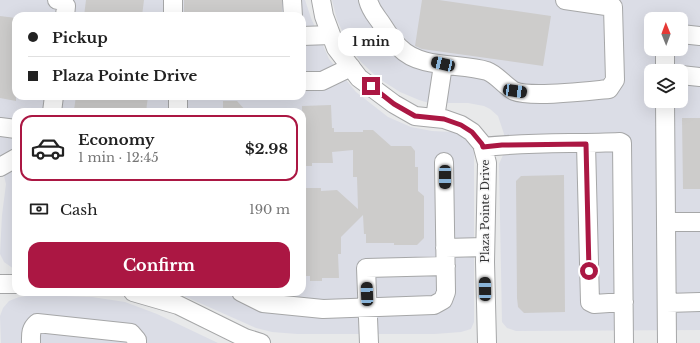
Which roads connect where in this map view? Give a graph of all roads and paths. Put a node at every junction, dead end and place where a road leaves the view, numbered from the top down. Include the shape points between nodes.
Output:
1 (57, 0) edge
2 (173, 0) edge
3 (292, 0) edge
4 (321, 0) edge
5 (368, 0) edge
6 (565, 0) edge
7 (65, 12) edge
8 (173, 12) edge
9 (293, 12) edge
10 (331, 35) junction
11 (688, 35) edge
12 (306, 36) edge
13 (700, 36) edge
14 (443, 64) junction
15 (350, 67) junction
16 (688, 76) edge
17 (700, 77) edge
18 (306, 81) edge
19 (665, 108) edge
20 (436, 118) junction
21 (0, 127) edge
22 (12, 128) edge
23 (586, 144) junction
24 (483, 147) junction
25 (444, 162) dead end
26 (666, 222) junction
27 (700, 222) edge
28 (485, 247) junction
29 (445, 248) junction
30 (446, 266) junction
31 (0, 284) edge
32 (12, 284) edge
33 (249, 296) edge
34 (174, 297) edge
35 (624, 302) junction
36 (700, 302) edge
37 (667, 303) junction
38 (367, 308) junction
39 (236, 339) edge
40 (31, 343) edge
41 (137, 343) edge
42 (261, 343) edge
43 (369, 343) edge
44 (487, 343) edge
45 (624, 343) edge
46 (667, 343) edge

1 - 7 street via 66,6
2 - 8 street
3 - 9 street
4 - 10 street, Plaza Pointe Drive
5 - 14 street via 371,10 400,49 415,58
6 - 14 street via 613,7 615,80 609,89 534,94 515,91 489,71
10 - 12 street
10 - 15 street, Plaza Pointe Drive via 336,48
11 - 13 street
14 - 20 street
15 - 18 street via 322,81
15 - 20 street, Plaza Pointe Drive via 359,78 394,104 415,116
16 - 17 street
19 - 26 street
20 - 24 street, Plaza Pointe Drive via 461,125 472,132
21 - 22 street
23 - 24 street
23 - 35 street via 590,302
23 - 35 street via 622,143
24 - 28 street, Plaza Pointe Drive via 487,163
25 - 29 street
26 - 27 street
26 - 37 street
28 - 29 street
28 - 44 street, Plaza Pointe Drive
29 - 30 street
30 - 38 street via 446,292 443,300 434,305
30 - 38 street via 366,268
31 - 32 street
33 - 38 street via 263,303 323,309
34 - 39 street via 178,305
35 - 45 street
36 - 37 street
37 - 46 street
38 - 43 street
39 - 42 street
40 - 41 street via 32,328 37,323 131,333

